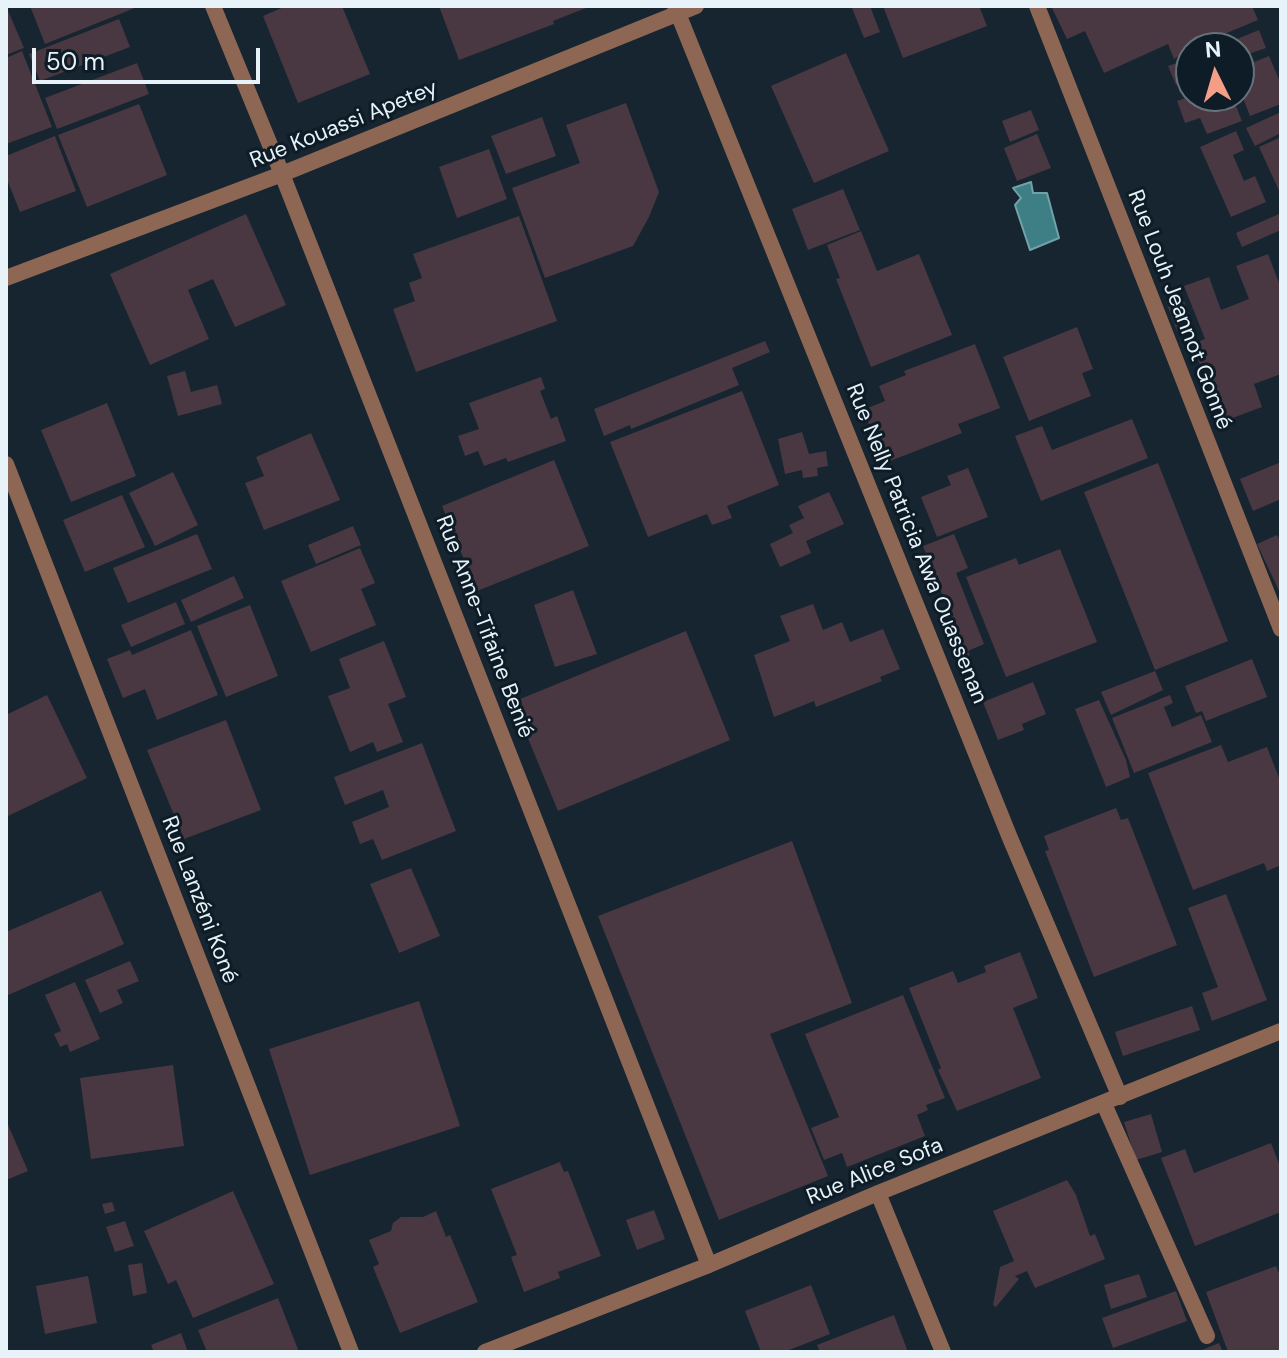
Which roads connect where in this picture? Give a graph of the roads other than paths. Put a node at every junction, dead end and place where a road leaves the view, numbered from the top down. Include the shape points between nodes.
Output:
1 (213, 6) edge
2 (696, 6) edge
3 (1037, 6) edge
4 (677, 10) edge
5 (282, 174) junction
6 (6, 278) edge
7 (6, 464) edge
8 (1281, 629) edge
9 (1281, 1031) edge
10 (1112, 1100) junction
11 (878, 1193) junction
12 (709, 1265) junction
13 (1207, 1336) dead end
14 (351, 1352) edge
15 (485, 1352) edge
16 (943, 1352) edge

1 - 5 street, Rue Anne-Tifaine Benié
2 - 4 street, Rue Kouassi Apetey
3 - 8 street, Rue Louh Jeannot Gonné
4 - 5 street, Rue Kouassi Apetey
4 - 10 street, Rue Nelly Patricia Awa Ouassenan
5 - 6 street, Rue Kouassi Apetey
5 - 12 street, Rue Anne-Tifaine Benié
7 - 14 street, Rue Lanzéni Koné
9 - 10 street, Rue Alice Sofa
10 - 11 street, Rue Alice Sofa
10 - 13 street, Rue Nelly Patricia Awa Ouassenan
11 - 12 street, Rue Alice Sofa
11 - 16 street
12 - 15 street, Rue Alice Sofa

